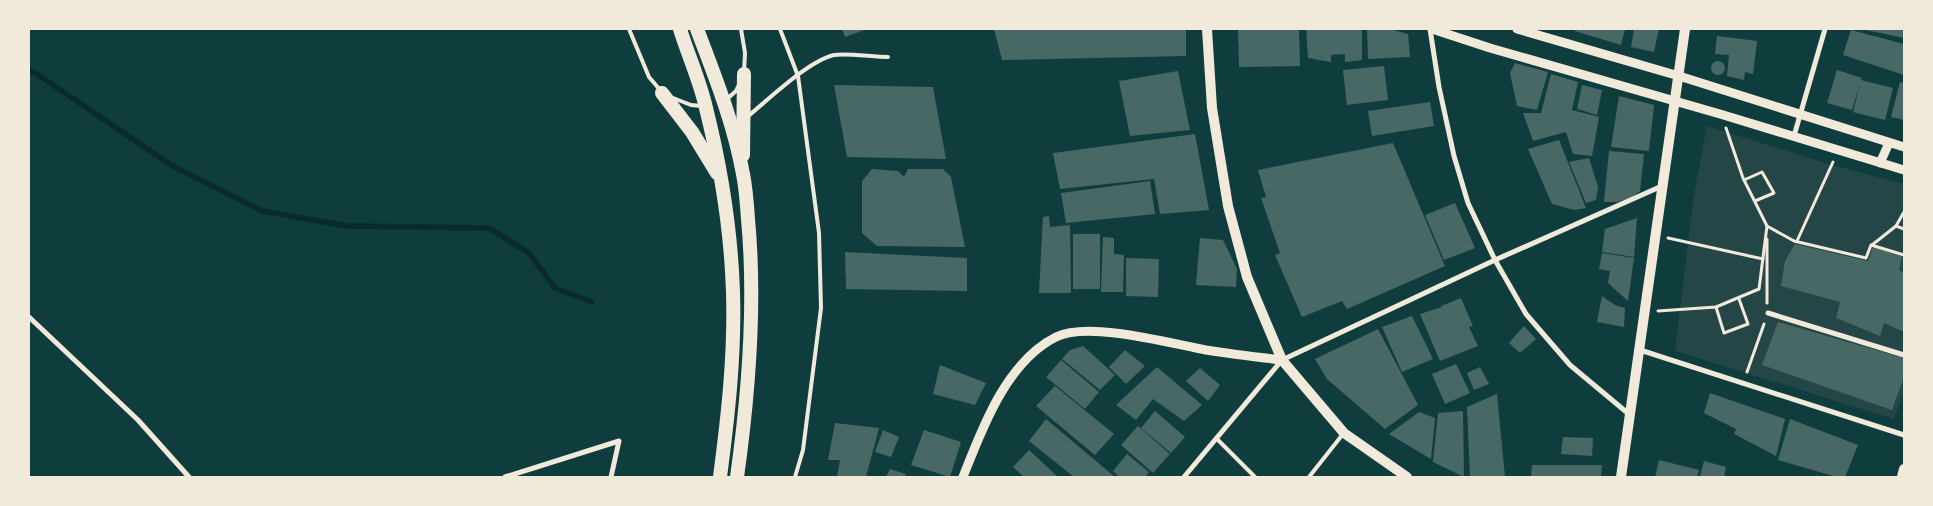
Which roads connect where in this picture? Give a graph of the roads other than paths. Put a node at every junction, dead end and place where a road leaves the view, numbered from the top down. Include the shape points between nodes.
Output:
1 (629, 29) edge
2 (680, 29) edge
3 (698, 29) edge
4 (741, 29) edge
5 (780, 29) edge
6 (1207, 29) edge
7 (1431, 29) edge
8 (1518, 29) edge
9 (1685, 29) edge
10 (1825, 29) edge
11 (888, 57) dead end
12 (744, 74) junction
13 (798, 76) junction
14 (1679, 76) junction
15 (662, 93) junction
16 (724, 101) junction
17 (1675, 101) junction
18 (706, 106) junction
19 (1800, 115) junction
20 (743, 120) junction
21 (1794, 136) junction
22 (1888, 143) junction
23 (1904, 147) edge
24 (1880, 163) junction
25 (1904, 170) edge
26 (743, 174) junction
27 (722, 182) junction
28 (1662, 186) junction
29 (1495, 260) junction
30 (1768, 313) dead end
31 (29, 317) edge
32 (1640, 350) junction
33 (1904, 355) edge
34 (1282, 360) junction
35 (1631, 416) junction
36 (1344, 434) junction
37 (1904, 435) edge
38 (1216, 438) junction
39 (1904, 469) edge
40 (188, 477) edge
41 (505, 477) edge
42 (611, 477) edge
43 (720, 477) edge
44 (737, 477) edge
45 (795, 477) edge
46 (963, 477) edge
47 (1184, 477) edge
48 (1255, 477) edge
49 (1309, 477) edge
50 (1407, 477) edge
51 (1621, 477) edge
52 (1902, 477) edge

1 - 15 lane via 649,77
2 - 18 highway
3 - 16 highway
4 - 12 lane
5 - 13 lane
6 - 34 main road via 1212,108 1228,206 1247,277
7 - 17 street
7 - 29 street via 1454,156 1468,203
8 - 14 street
9 - 14 main road
10 - 19 street
11 - 13 lane via 835,55
12 - 16 lane via 736,91
12 - 20 highway
13 - 20 lane
13 - 45 lane via 819,233 821,308 803,450
14 - 17 main road
14 - 19 street
15 - 18 lane via 690,105
15 - 27 highway via 692,132
16 - 18 lane
16 - 26 highway
17 - 21 street
17 - 28 main road
18 - 27 highway
19 - 21 street
19 - 22 street
20 - 26 highway
21 - 24 street
22 - 23 street
22 - 24 street
24 - 25 street
26 - 44 highway via 751,246 752,292 748,373
27 - 43 highway via 733,292 729,410
28 - 29 street
28 - 32 main road
29 - 34 street
29 - 35 street via 1532,322 1570,365
30 - 33 street
31 - 40 street via 138,420
32 - 35 main road
32 - 37 street
34 - 36 main road
34 - 38 street
34 - 46 street via 1101,332 1080,331 1057,336 1019,366 982,430
35 - 51 main road
36 - 49 lane
36 - 50 main road
38 - 47 street
38 - 48 lane
39 - 52 main road
41 - 42 street via 619,441

